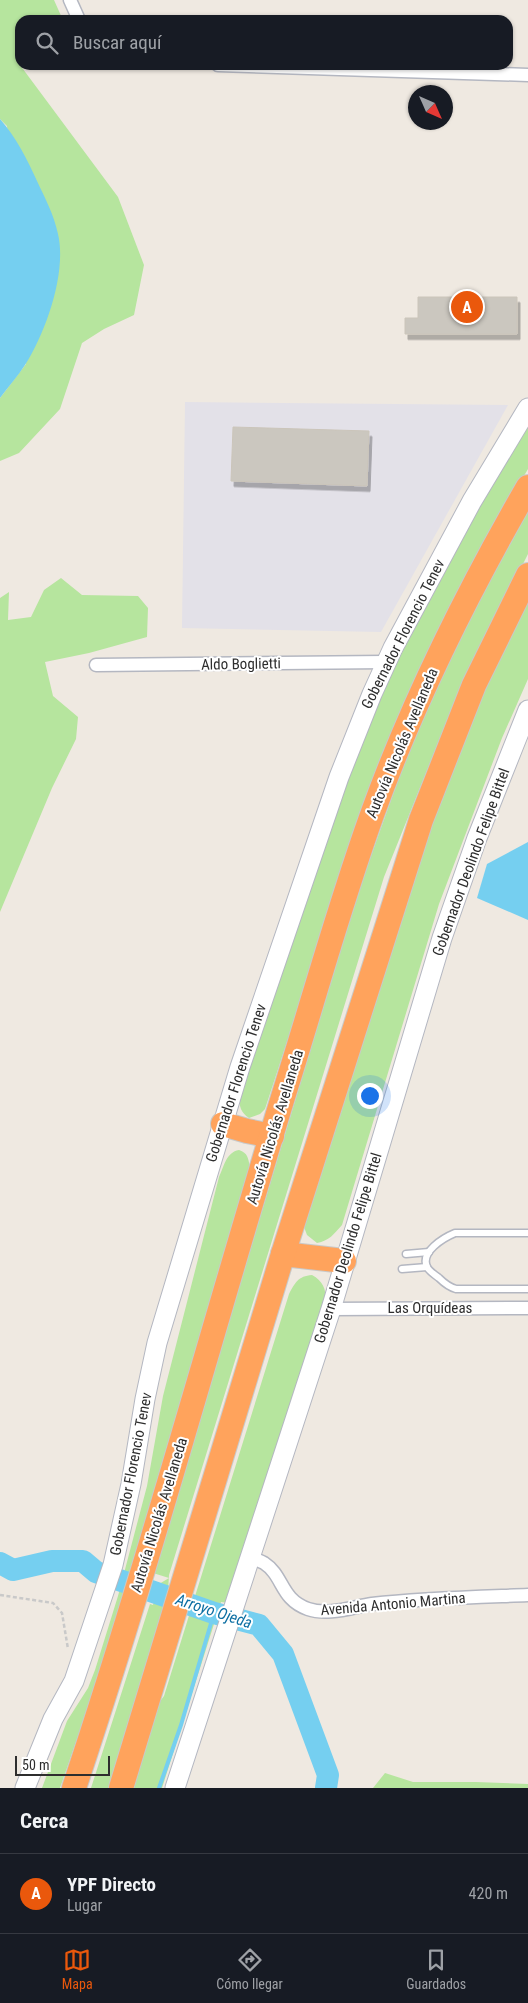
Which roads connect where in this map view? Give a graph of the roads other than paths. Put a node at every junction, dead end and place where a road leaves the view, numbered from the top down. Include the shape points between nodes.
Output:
1 (70, 0) edge
2 (77, 15) edge
3 (373, 70) edge
4 (528, 75) edge
5 (528, 408) edge
6 (528, 487) edge
7 (528, 575) edge
8 (386, 662) junction
9 (96, 665) dead end
10 (528, 710) edge
11 (222, 1124) junction
12 (272, 1136) junction
13 (528, 1233) edge
14 (429, 1252) junction
15 (283, 1254) junction
16 (406, 1254) dead end
17 (344, 1260) junction
18 (427, 1267) junction
19 (402, 1269) dead end
20 (528, 1289) edge
21 (528, 1308) edge
22 (331, 1309) junction
23 (250, 1557) junction
24 (528, 1595) edge
25 (25, 1788) edge
26 (74, 1788) edge
27 (121, 1788) edge
28 (175, 1788) edge

1 - 2 street
3 - 4 street
5 - 8 street, Gobernador Florencio Tenev via 472,501
6 - 12 highway, Autovía Nicolás Avellaneda via 450,632 387,775 350,882
7 - 15 highway via 474,685 421,820
8 - 9 street, Aldo Boglietti
8 - 11 street, Gobernador Florencio Tenev via 354,737 310,859
10 - 17 street, Gobernador Deolindo Felipe Bittel via 477,838 442,938
11 - 12 highway
11 - 25 street, Gobernador Florencio Tenev via 157,1343 113,1565 76,1674 53,1719
12 - 26 highway, Autovía Nicolás Avellaneda
13 - 14 lane via 455,1233
14 - 16 lane
14 - 18 lane
15 - 17 highway
15 - 27 highway
17 - 22 street, Gobernador Deolindo Felipe Bittel
18 - 19 lane
18 - 20 lane via 456,1289
21 - 22 street, Las Orquídeas
22 - 23 street, Gobernador Deolindo Felipe Bittel
23 - 24 street, Avenida Antonio Martina via 274,1573 290,1598 318,1612 443,1598
23 - 28 street, Gobernador Deolindo Felipe Bittel

